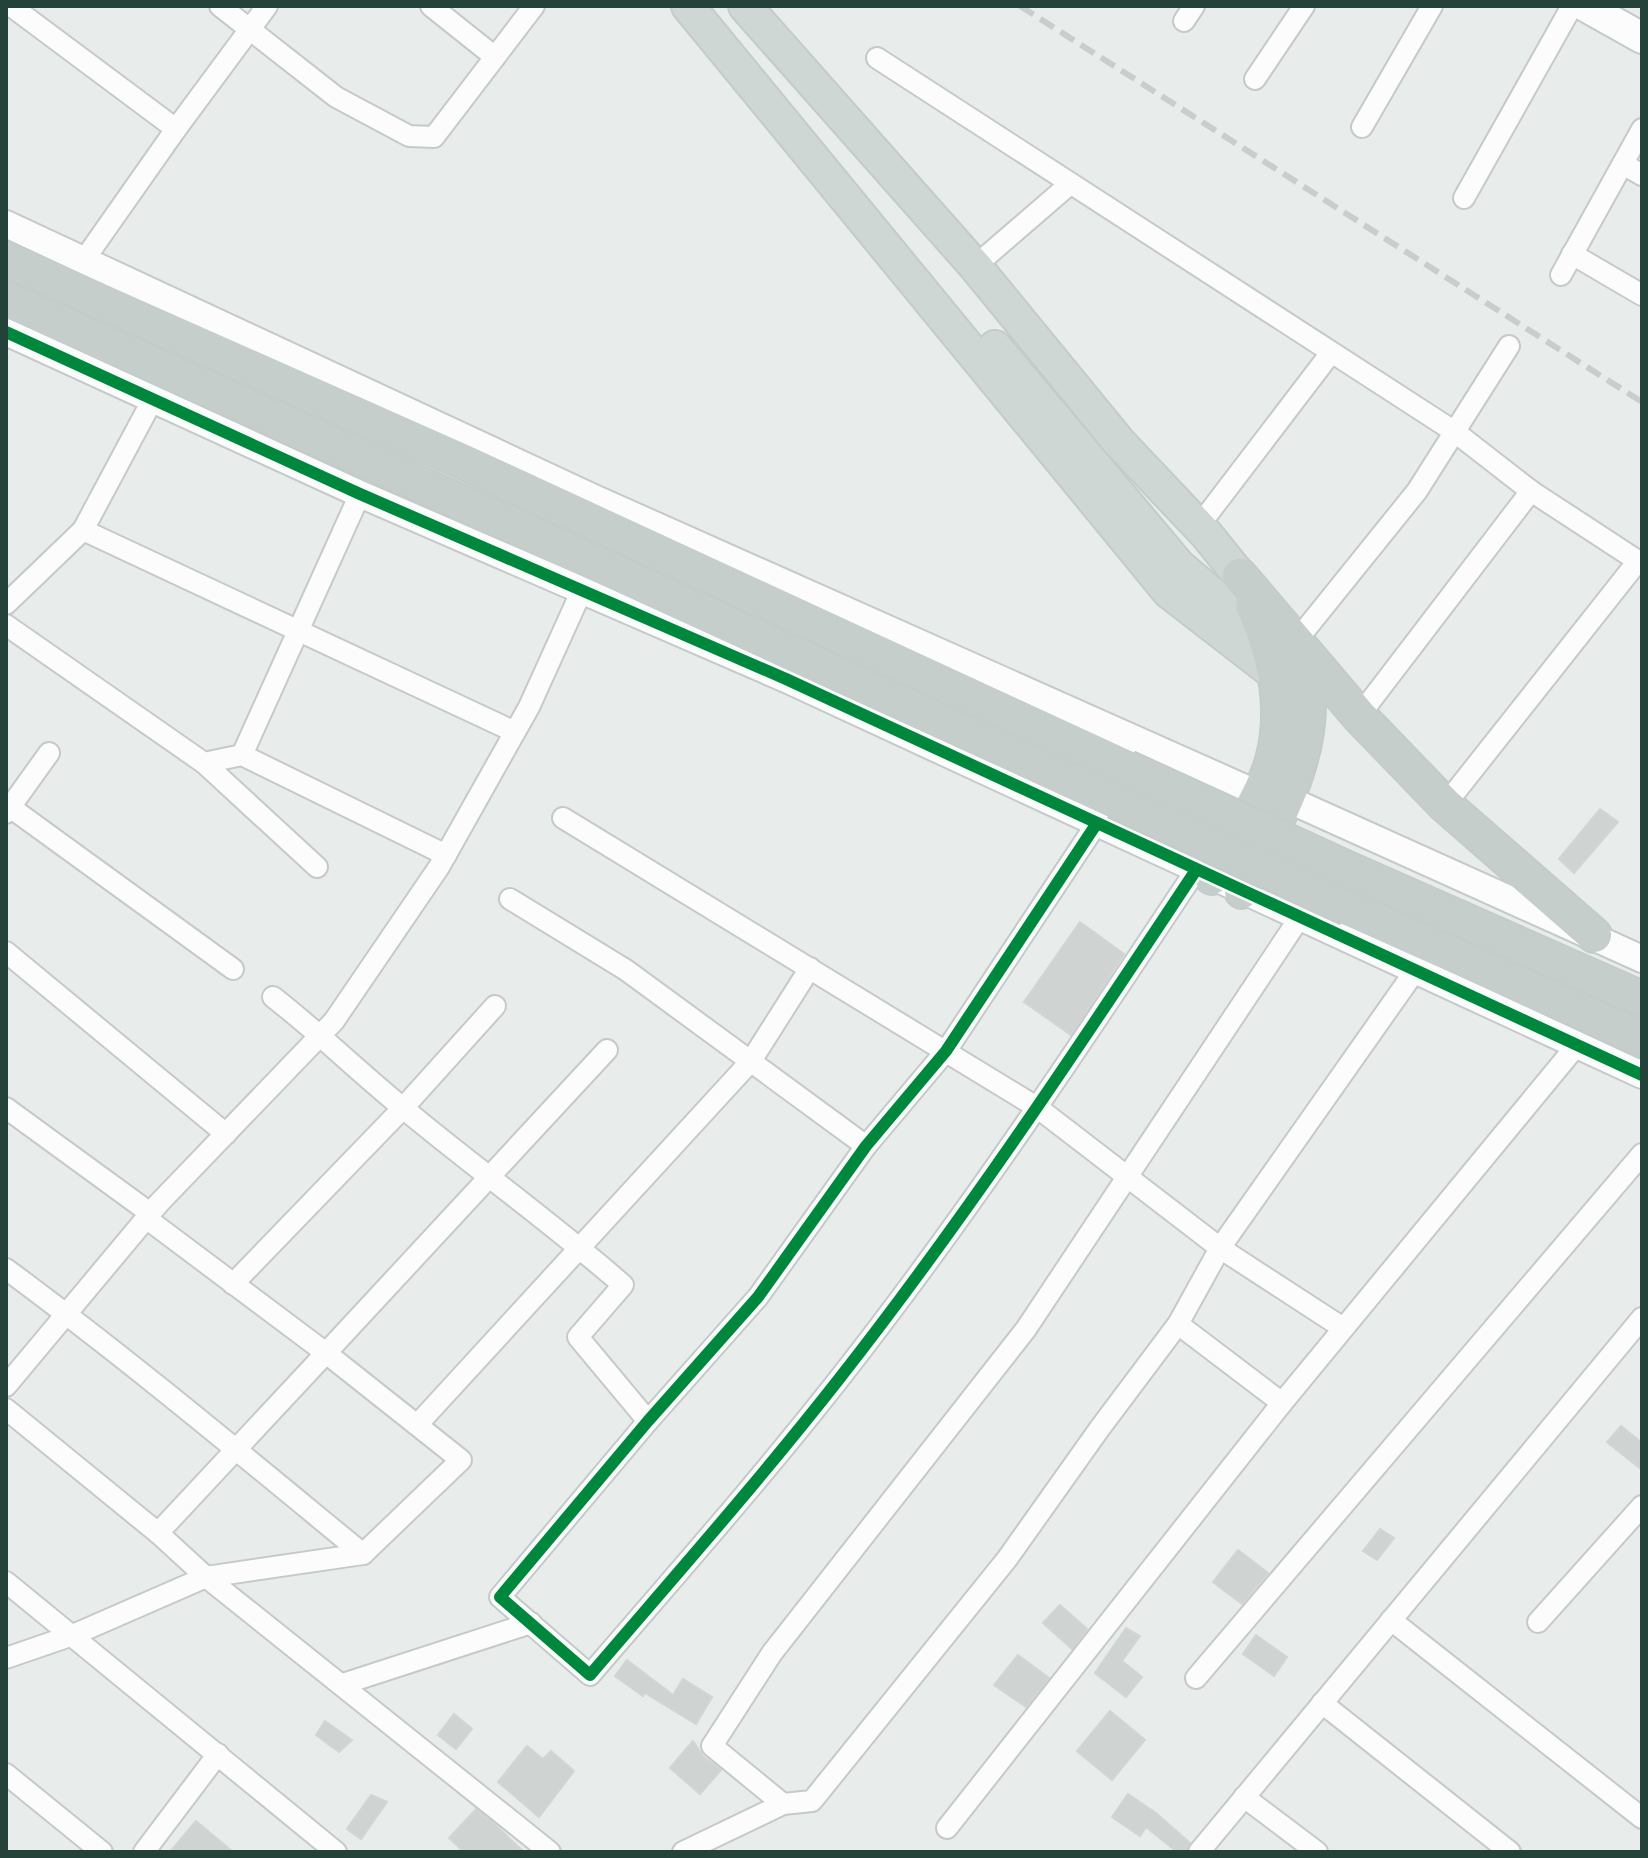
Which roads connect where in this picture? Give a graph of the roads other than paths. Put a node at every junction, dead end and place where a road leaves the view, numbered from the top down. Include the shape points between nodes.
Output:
1 (11, 6) edge
2 (220, 6) edge
3 (267, 6) edge
4 (431, 6) edge
5 (534, 6) edge
6 (688, 6) edge
7 (706, 6) edge
8 (745, 6) edge
9 (1304, 6) edge
10 (1432, 6) edge
11 (1572, 6) edge
12 (1585, 6) edge
13 (249, 30) junction
14 (1642, 38) edge
15 (495, 57) junction
16 (877, 58) dead end
17 (1255, 79) dead end
18 (1362, 127) dead end
19 (176, 129) junction
20 (1642, 129) edge
21 (1623, 164) junction
22 (1642, 175) edge
23 (1070, 184) junction
24 (1464, 198) dead end
25 (6, 224) edge
26 (1572, 254) junction
27 (6, 259) edge
28 (84, 260) junction
29 (975, 266) junction
30 (1561, 275) dead end
31 (1642, 295) edge
32 (6, 299) edge
33 (6, 332) edge
34 (1509, 346) dead end
35 (1330, 354) junction
36 (153, 399) junction
37 (1455, 432) junction
38 (1531, 491) junction
39 (360, 494) junction
40 (1198, 527) junction
41 (83, 530) junction
42 (1240, 576) joint
43 (582, 590) junction
44 (6, 604) edge
45 (6, 625) edge
46 (298, 632) junction
47 (1280, 652) junction
48 (1359, 716) junction
49 (515, 732) junction
50 (49, 753) dead end
51 (242, 755) junction
52 (204, 763) junction
53 (1272, 796) junction
54 (1445, 805) junction
55 (8, 810) edge
56 (1106, 812) junction
57 (563, 818) dead end
58 (446, 855) junction
59 (317, 867) dead end
60 (1217, 879) junction
61 (510, 899) dead end
62 (1300, 917) junction
63 (1594, 935) junction
64 (6, 952) edge
65 (1642, 959) edge
66 (810, 968) junction
67 (233, 969) dead end
68 (1415, 971) junction
69 (273, 997) dead end
70 (1642, 999) edge
71 (495, 1006) dead end
72 (321, 1035) junction
73 (1642, 1039) edge
74 (1577, 1045) junction
75 (607, 1050) dead end
76 (946, 1051) junction
77 (751, 1061) junction
78 (1642, 1075) edge
79 (6, 1108) edge
80 (403, 1108) junction
81 (1038, 1108) junction
82 (226, 1134) junction
83 (866, 1146) junction
84 (1642, 1154) edge
85 (489, 1175) junction
86 (1127, 1177) junction
87 (148, 1216) junction
88 (580, 1248) junction
89 (1220, 1248) junction
90 (6, 1269) edge
91 (233, 1284) junction
92 (66, 1314) junction
93 (1642, 1318) edge
94 (1178, 1324) junction
95 (1343, 1328) junction
96 (326, 1353) junction
97 (6, 1386) edge
98 (1282, 1403) junction
99 (6, 1409) edge
100 (648, 1421) junction
101 (417, 1425) junction
102 (237, 1449) junction
103 (1642, 1506) edge
104 (158, 1533) junction
105 (363, 1554) junction
106 (206, 1577) junction
107 (6, 1582) edge
108 (1391, 1620) junction
109 (1538, 1622) dead end
110 (531, 1623) junction
111 (73, 1635) junction
112 (6, 1658) edge
113 (1196, 1678) dead end
114 (343, 1684) junction
115 (1322, 1703) junction
116 (218, 1754) junction
117 (6, 1774) edge
118 (1244, 1797) junction
119 (783, 1804) junction
120 (1642, 1818) edge
121 (947, 1828) dead end
122 (102, 1852) edge
123 (144, 1852) edge
124 (336, 1852) edge
125 (550, 1852) edge
126 (683, 1852) edge
127 (1199, 1852) edge
128 (1317, 1852) edge
129 (1510, 1852) edge

1 - 19 street
2 - 13 street
3 - 13 street
4 - 15 street
5 - 15 street
6 - 47 main road via 1169,592
7 - 47 main road via 1179,566
8 - 29 main road
9 - 17 street
10 - 18 street
11 - 24 street
12 - 14 main road
13 - 15 street via 336,97 409,136 434,137
13 - 19 street
16 - 23 street
19 - 28 street
20 - 21 street
21 - 22 street
21 - 26 street
23 - 29 street
23 - 35 street
25 - 28 street
26 - 30 street
26 - 31 street
27 - 70 highway, bridge
28 - 53 street via 596,499
29 - 40 main road via 1119,442
32 - 56 highway via 490,516
33 - 36 street
34 - 37 street
35 - 37 street
35 - 40 street
36 - 39 street
36 - 41 street
37 - 38 street
37 - 47 street via 1417,491
38 - 48 street
38 - 54 street via 1638,561
39 - 43 street
39 - 46 street
40 - 42 main road
41 - 44 street
41 - 46 street
42 - 47 highway
43 - 49 street
43 - 56 street
45 - 52 street
46 - 49 street
46 - 51 street
47 - 48 highway
47 - 53 highway
48 - 54 highway
49 - 58 street
50 - 55 street
51 - 52 street
51 - 58 street
52 - 59 street
53 - 60 highway
53 - 63 street
54 - 63 highway
55 - 67 street
56 - 60 street
56 - 73 highway, bridge via 1348,908
56 - 76 street
57 - 66 street
58 - 72 street
60 - 62 street
60 - 81 street
61 - 77 street via 626,970
62 - 68 street
62 - 86 street
63 - 65 street
64 - 82 street
66 - 76 street
66 - 77 street
68 - 74 street
68 - 89 street
69 - 72 street
71 - 80 street
72 - 80 street
72 - 82 street
74 - 78 street
74 - 95 street
75 - 85 street
76 - 81 street
76 - 83 street
77 - 83 street
77 - 88 street
79 - 87 street
80 - 85 street
80 - 91 street
81 - 86 street
81 - 110 street via 840,1378 590,1675
82 - 87 street
83 - 100 street via 758,1297
84 - 113 street
85 - 88 street
85 - 96 street
86 - 89 street
86 - 119 street via 1026,1329 772,1653 712,1746
87 - 91 street
87 - 92 street
88 - 100 street via 623,1285 578,1337
88 - 101 street
89 - 94 street
89 - 95 street
90 - 92 street
91 - 96 street
92 - 97 street
92 - 102 street
93 - 108 street
94 - 98 street
94 - 119 street via 1007,1559 812,1801
95 - 98 street
96 - 101 street
96 - 102 street
98 - 121 street
99 - 104 street
100 - 110 street via 500,1597
101 - 105 street via 461,1460
102 - 104 street
102 - 105 street
103 - 109 street
104 - 106 street
105 - 106 street
106 - 111 street
106 - 114 street
107 - 111 street
108 - 115 street
108 - 120 street
110 - 114 street
111 - 112 street
111 - 116 street
114 - 125 street
115 - 118 street
115 - 129 street
116 - 123 street
116 - 124 street
117 - 122 street
118 - 127 street
118 - 128 street
119 - 126 street

